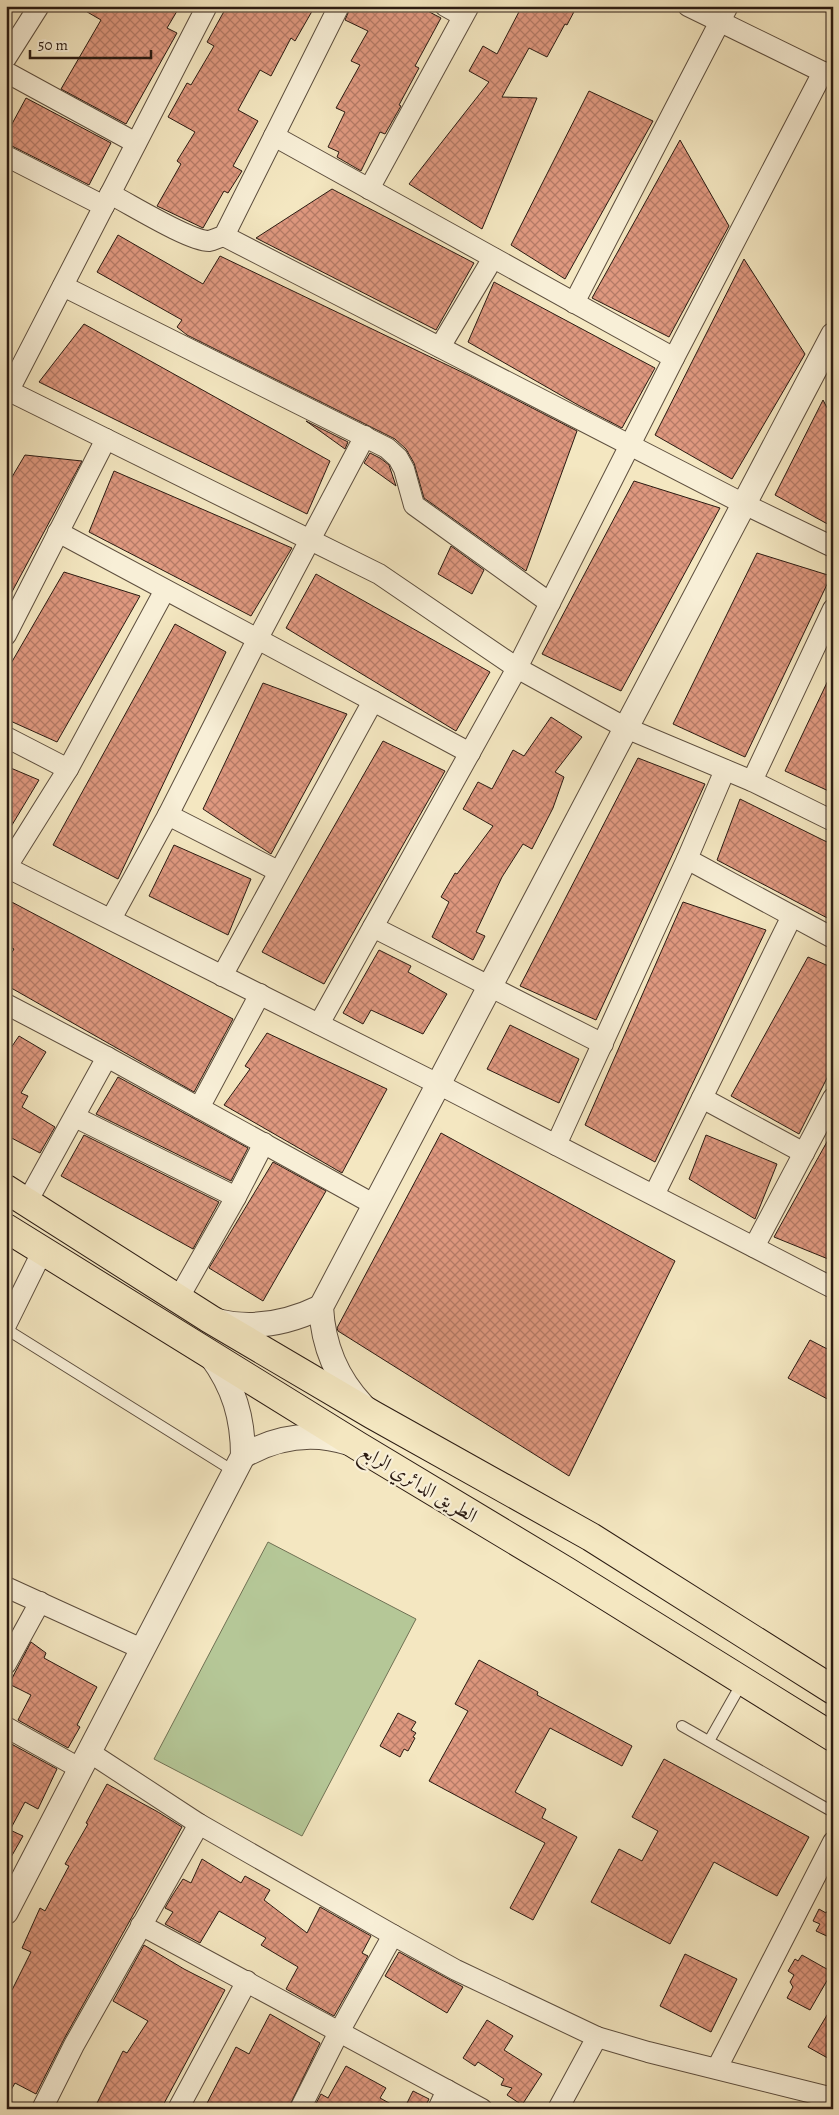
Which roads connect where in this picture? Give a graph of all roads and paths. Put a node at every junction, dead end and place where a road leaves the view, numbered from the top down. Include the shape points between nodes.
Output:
1 (39, 6) edge
2 (207, 6) edge
3 (339, 6) edge
4 (445, 6) edge
5 (688, 6) edge
6 (466, 11) edge
7 (724, 14) edge
8 (6, 58) edge
9 (6, 72) edge
10 (828, 75) edge
11 (274, 136) junction
12 (136, 143) junction
13 (6, 156) edge
14 (369, 190) junction
15 (107, 200) junction
16 (224, 236) junction
17 (493, 258) junction
18 (63, 286) junction
19 (574, 303) junction
20 (833, 335) edge
21 (440, 347) junction
22 (674, 358) junction
23 (8, 394) edge
24 (366, 436) junction
25 (106, 439) junction
26 (631, 445) junction
27 (744, 504) junction
28 (58, 532) junction
29 (311, 541) junction
30 (833, 548) edge
31 (165, 590) junction
32 (550, 604) junction
33 (833, 609) edge
34 (6, 635) edge
35 (257, 640) junction
36 (517, 668) junction
37 (373, 701) junction
38 (626, 728) junction
39 (6, 737) edge
40 (470, 753) junction
41 (68, 768) junction
42 (725, 770) junction
43 (752, 781) junction
44 (168, 816) junction
45 (833, 821) edge
46 (687, 860) junction
47 (6, 867) edge
48 (278, 871) junction
49 (792, 916) junction
50 (111, 919) junction
51 (373, 927) junction
52 (833, 938) edge
53 (222, 976) junction
54 (490, 986) junction
55 (260, 994) junction
56 (9, 1011) edge
57 (319, 1024) junction
58 (603, 1044) junction
59 (107, 1056) junction
60 (438, 1084) junction
61 (702, 1098) junction
62 (833, 1098) edge
63 (199, 1108) junction
64 (75, 1117) junction
65 (264, 1144) junction
66 (556, 1145) junction
67 (804, 1153) junction
68 (654, 1195) junction
69 (17, 1196) edge
70 (236, 1197) junction
71 (375, 1205) junction
72 (6, 1228) edge
73 (754, 1247) junction
74 (42, 1252) junction
75 (833, 1288) edge
76 (178, 1299) junction
77 (321, 1307) junction
78 (210, 1319) junction
79 (6, 1324) edge
80 (6, 1329) edge
81 (210, 1354) junction
82 (374, 1415) junction
83 (358, 1446) junction
84 (239, 1464) junction
85 (6, 1587) edge
86 (40, 1602) junction
87 (142, 1649) junction
88 (6, 1664) edge
89 (743, 1680) junction
90 (833, 1690) edge
91 (682, 1726) dead end
92 (6, 1727) edge
93 (833, 1737) edge
94 (709, 1741) junction
95 (85, 1761) junction
96 (833, 1812) edge
97 (199, 1824) junction
98 (833, 1842) edge
99 (6, 1912) edge
100 (141, 1924) junction
101 (393, 1935) junction
102 (247, 1982) junction
103 (339, 2032) junction
104 (597, 2037) junction
105 (717, 2068) junction
106 (447, 2090) junction
107 (830, 2099) edge
108 (42, 2109) edge
109 (178, 2109) edge
110 (300, 2109) edge
111 (438, 2109) edge
112 (482, 2109) edge
113 (558, 2109) edge

1 - 8 street
2 - 12 street
3 - 11 street
4 - 6 street
5 - 7 street
6 - 14 street
7 - 10 street
7 - 19 street
9 - 12 street
10 - 22 street
11 - 14 street
11 - 16 street
12 - 15 street
13 - 15 street
14 - 17 street
15 - 16 street via 203,240
15 - 18 street
16 - 21 street
17 - 19 street
17 - 21 street
18 - 23 street
18 - 24 street
19 - 22 street
20 - 27 street
21 - 26 street
22 - 26 street
23 - 25 street
24 - 29 street
24 - 32 street via 398,458 414,505 419,510
25 - 28 street
25 - 29 street
26 - 27 street
26 - 32 street
27 - 30 street
27 - 38 street
28 - 31 street
28 - 34 street
29 - 35 street
29 - 36 street via 380,574
31 - 35 street
31 - 41 street
32 - 36 street
33 - 43 street
35 - 37 street
35 - 44 street
36 - 38 street
36 - 40 street
37 - 40 street
37 - 48 street
38 - 42 street
38 - 54 street
39 - 41 street
40 - 51 street
41 - 47 street
42 - 43 street
42 - 46 street
43 - 45 street
44 - 48 street
44 - 50 street
46 - 49 street
46 - 58 street
47 - 50 street
48 - 53 street
49 - 52 street
49 - 61 street
50 - 53 street
51 - 54 street
51 - 57 street
53 - 55 street
54 - 58 street
54 - 60 street
55 - 57 street
55 - 63 street
56 - 59 street
57 - 60 street
58 - 66 street
59 - 63 street
59 - 64 street
60 - 66 street
60 - 71 street
61 - 67 street
61 - 68 street
62 - 67 street
63 - 65 street
64 - 69 street
64 - 70 street
65 - 70 street
65 - 71 street
66 - 68 street
67 - 73 street
68 - 73 street
69 - 76 main road, الطريق الدائري الرابع
70 - 76 street
71 - 77 street
72 - 74 main road, الطريق الدائري الرابع
73 - 75 street
74 - 79 street
74 - 81 main road, الطريق الدائري الرابع
76 - 78 main road, الطريق الدائري الرابع
77 - 78 street via 272,1324 241,1325
77 - 82 street via 324,1338 334,1367 351,1393
78 - 82 main road, الطريق الدائري الرابع
80 - 84 lane
81 - 83 main road, الطريق الدائري الرابع
81 - 84 street via 235,1398 243,1434
82 - 90 main road, الطريق الدائري الرابع via 591,1537
83 - 84 street via 332,1438 298,1436 259,1447
83 - 89 main road, الطريق الدائري الرابع
84 - 87 street
85 - 86 street
86 - 87 street
86 - 88 street
87 - 95 street
89 - 93 main road, الطريق الدائري الرابع
89 - 94 lane
91 - 94 lane
92 - 95 street
94 - 96 lane
95 - 97 street
95 - 99 street
97 - 100 street
97 - 101 street
98 - 105 street
100 - 102 street
100 - 108 street
101 - 103 street
101 - 104 street via 456,1970
102 - 103 street
102 - 109 street
103 - 106 street
103 - 110 street
104 - 105 street
104 - 113 street
105 - 107 street
106 - 111 street
106 - 112 street

